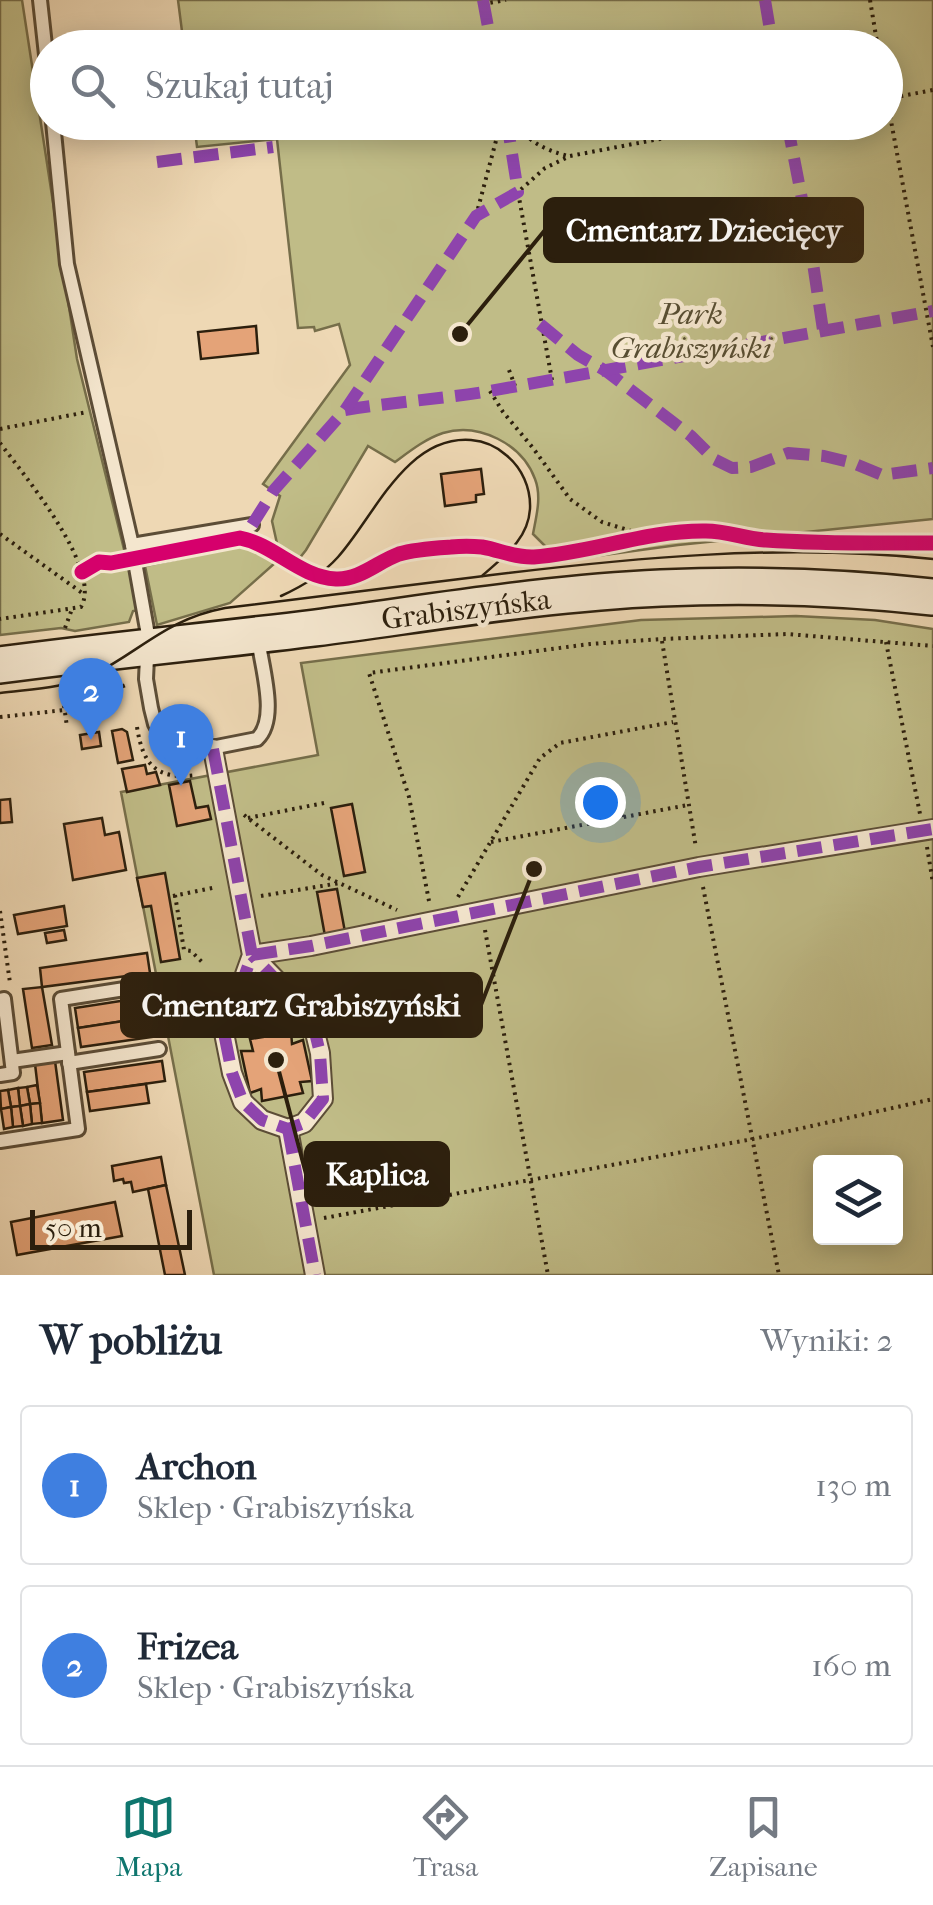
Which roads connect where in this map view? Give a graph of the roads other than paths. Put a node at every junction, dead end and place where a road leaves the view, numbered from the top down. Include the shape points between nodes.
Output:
1 (40, 0) edge
2 (43, 30) edge
3 (54, 140) edge
4 (252, 524) dead end
5 (133, 551) junction
6 (933, 596) edge
7 (257, 636) junction
8 (148, 648) junction
9 (0, 665) edge
10 (213, 748) junction
11 (928, 829) edge
12 (252, 956) junction
13 (150, 986) dead end
14 (2, 1000) edge
15 (159, 1049) dead end
16 (68, 1058) junction
17 (12, 1061) junction
18 (0, 1075) edge
19 (288, 1129) junction
20 (0, 1141) edge
21 (315, 1275) edge

1 - 2 lane
3 - 5 lane via 67,264
4 - 5 lane
5 - 8 lane
6 - 7 main road, Grabiszyńska via 816,587 658,588
7 - 8 main road, Grabiszyńska
7 - 10 lane via 266,725 257,739
8 - 9 main road, Grabiszyńska
8 - 10 lane via 146,679 160,735 186,753
10 - 12 street
11 - 12 street via 698,866
12 - 19 street via 224,1033 232,1073 243,1102 262,1120
12 - 19 street via 311,1016 320,1053 324,1098 304,1123
13 - 16 lane via 61,999
14 - 17 lane
15 - 16 lane
16 - 17 lane
16 - 20 lane via 78,1129
17 - 18 lane via 13,1073
19 - 21 street

